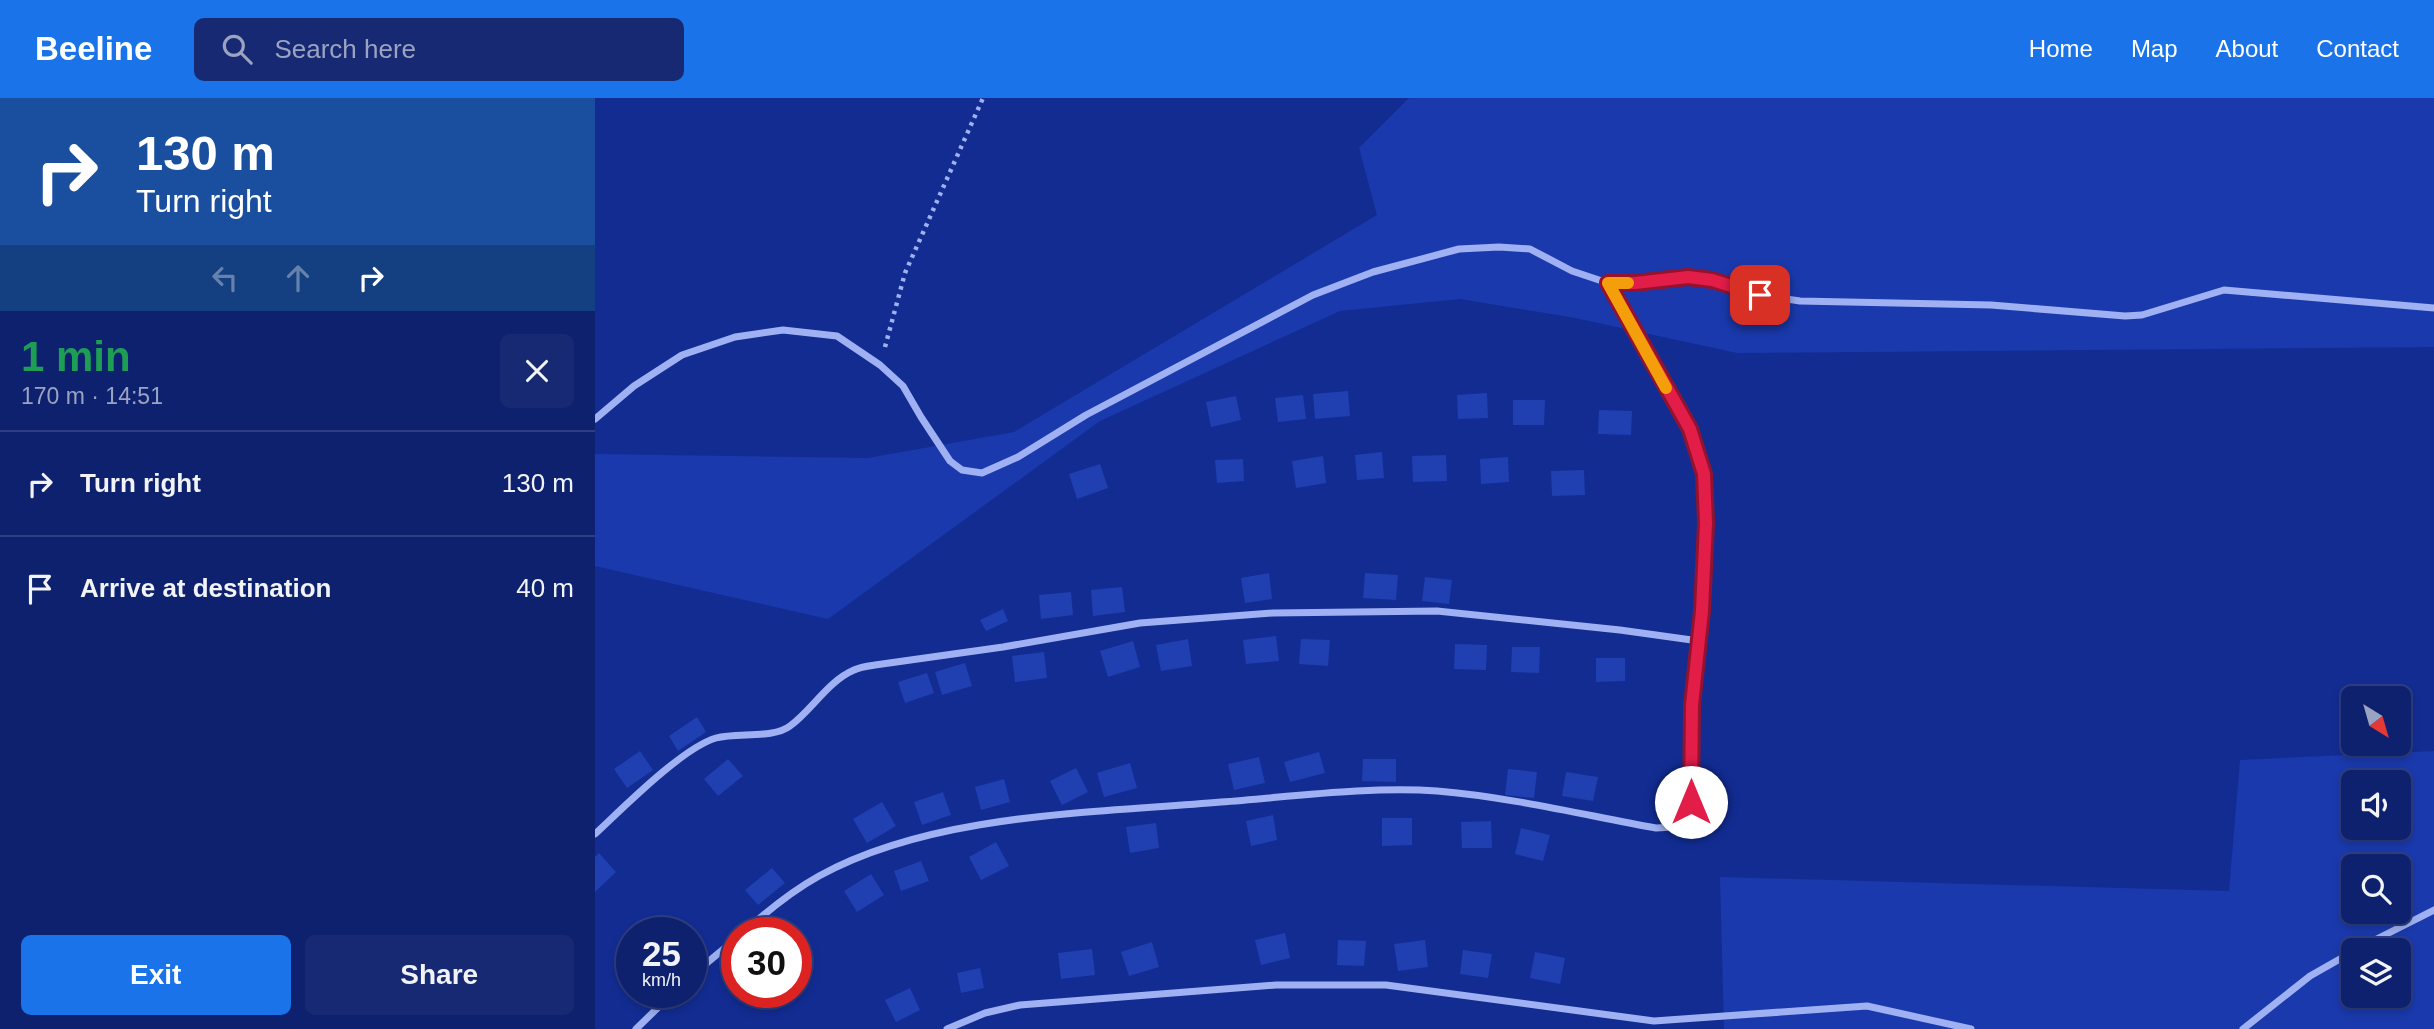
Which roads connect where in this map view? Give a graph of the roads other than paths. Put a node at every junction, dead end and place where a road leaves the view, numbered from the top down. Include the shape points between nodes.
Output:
1 (1608, 283) junction
2 (2434, 308) edge
3 (595, 419) edge
4 (1699, 641) junction
5 (595, 835) edge
6 (2434, 910) edge
7 (760, 917) edge
8 (2379, 938) edge
9 (721, 951) edge
10 (2341, 958) edge
11 (707, 963) edge
12 (658, 1008) edge
13 (636, 1029) edge
14 (947, 1029) edge
15 (1971, 1029) edge
16 (2243, 1029) edge

1 - 2 street via 1688,277 1800,301 1991,305 2125,316 2224,290
1 - 3 street via 1530,250 1499,247 1459,249 1373,272 1313,295 1086,415 1018,457 982,472 962,470 950,460 903,386 837,336 783,330 735,337 682,355
1 - 4 street via 1690,429 1704,474
4 - 5 street via 1437,611 1273,612 1140,623 875,665 842,678 788,728 716,738 698,747
4 - 7 street via 1692,705 1691,802 1686,818 1674,827 1656,828 1437,791 1377,791 1028,817 880,850 819,876
6 - 8 street
9 - 11 street
10 - 16 street via 2310,976
12 - 13 street
14 - 15 street via 1020,1005 1276,985 1386,985 1654,1021 1867,1006

